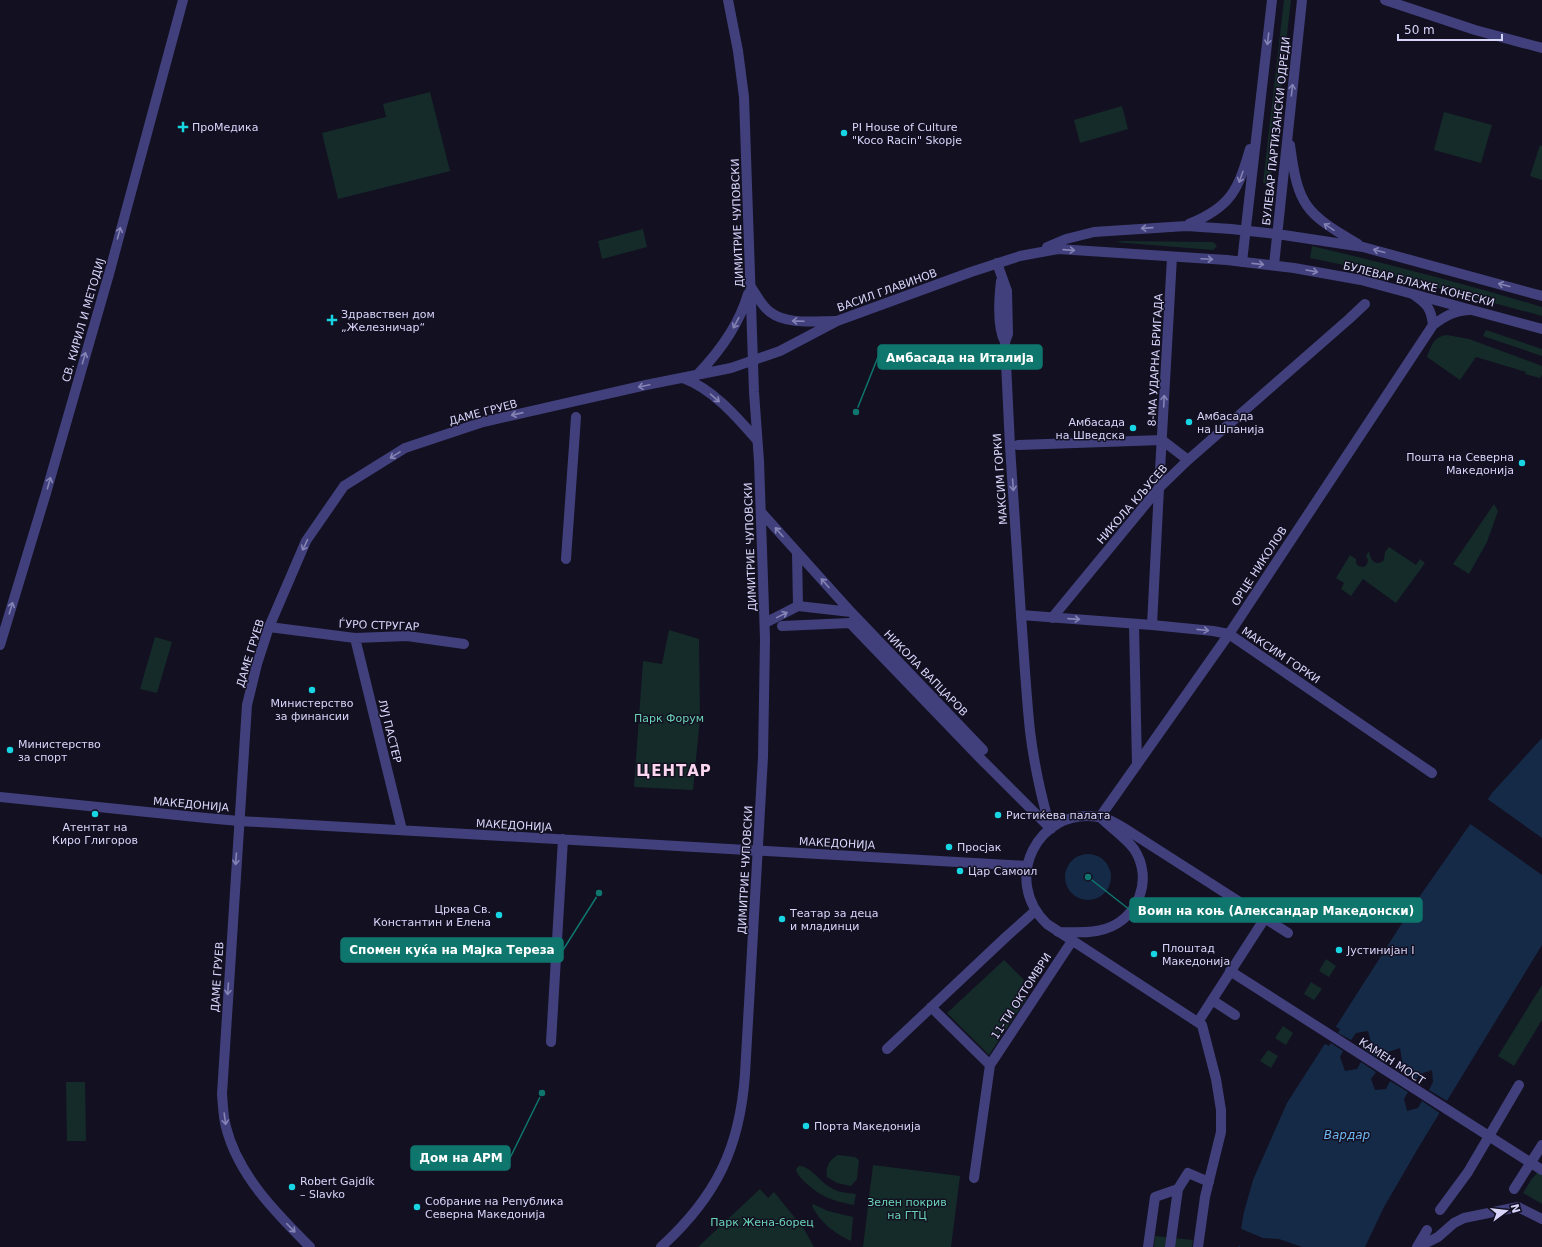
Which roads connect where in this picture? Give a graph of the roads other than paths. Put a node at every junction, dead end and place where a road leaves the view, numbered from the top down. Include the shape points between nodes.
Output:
1 (183, 0) edge
2 (728, 0) edge
3 (1272, 0) edge
4 (1302, 0) edge
5 (1385, 0) edge
6 (1542, 48) edge
7 (1258, 126) junction
8 (1288, 129) junction
9 (1186, 226) junction
10 (1246, 230) junction
11 (1277, 234) junction
12 (1363, 247) junction
13 (1033, 253) junction
14 (1172, 257) junction
15 (1242, 262) junction
16 (997, 263) junction
17 (1274, 265) junction
18 (751, 286) junction
19 (1413, 294) junction
20 (1542, 296) edge
21 (1365, 304) dead end
22 (1471, 309) junction
23 (837, 321) junction
24 (1433, 325) junction
25 (1542, 328) edge
26 (753, 361) junction
27 (698, 374) junction
28 (682, 378) junction
29 (576, 417) dead end
30 (757, 440) junction
31 (1162, 440) junction
32 (1014, 446) junction
33 (1188, 460) junction
34 (1159, 488) junction
35 (761, 512) junction
36 (797, 553) junction
37 (566, 559) dead end
38 (798, 606) junction
39 (851, 612) junction
40 (1021, 615) junction
41 (1052, 618) junction
42 (765, 623) junction
43 (1134, 624) junction
44 (1152, 625) junction
45 (782, 626) dead end
46 (269, 627) junction
47 (1229, 634) junction
48 (355, 638) junction
49 (464, 644) dead end
50 (0, 645) edge
51 (984, 750) dead end
52 (1137, 765) junction
53 (1432, 772) dead end
54 (0, 797) edge
55 (1100, 817) junction
56 (239, 820) junction
57 (1051, 829) junction
58 (402, 830) junction
59 (562, 839) junction
60 (758, 850) junction
61 (1027, 866) junction
62 (1035, 911) junction
63 (1265, 918) junction
64 (1058, 932) junction
65 (1288, 933) dead end
66 (1072, 941) junction
67 (1230, 971) junction
68 (1212, 1000) junction
69 (931, 1007) junction
70 (1235, 1015) dead end
71 (1198, 1022) junction
72 (550, 1042) dead end
73 (887, 1049) dead end
74 (990, 1066) junction
75 (1519, 1085) dead end
76 (1542, 1145) edge
77 (1542, 1170) edge
78 (974, 1178) dead end
79 (1209, 1182) junction
80 (1178, 1189) junction
81 (1514, 1189) dead end
82 (1440, 1210) dead end
83 (1542, 1219) edge
84 (1427, 1230) dead end
85 (310, 1247) edge
86 (661, 1247) edge
87 (1148, 1247) edge
88 (1170, 1247) edge
89 (1198, 1247) edge
90 (1418, 1247) edge

50 -> 1 street, СВ. КИРИЛ И МЕТОДИЈ via 109,274
2 - 18 street, ДИМИТРИЕ ЧУПОВСКИ via 744,97
3 -> 7 street, БУЛЕВАР ПАРТИЗАНСКИ ОДРЕДИ
8 -> 4 street, БУЛЕВАР ПАРТИЗАНСКИ ОДРЕДИ
5 - 6 street via 1484,33
7 -> 9 street via 1238,186 1217,210
7 - 10 street, БУЛЕВАР ПАРТИЗАНСКИ ОДРЕДИ
8 - 11 street, БУЛЕВАР ПАРТИЗАНСКИ ОДРЕДИ
12 -> 8 street via 1328,226 1308,209 1295,180
9 - 10 street, ВАСИЛ ГЛАВИНОВ
9 -> 13 street, ВАСИЛ ГЛАВИНОВ via 1094,232 1066,239
10 - 11 street, БУЛЕВАР БЛАЖЕ КОНЕСКИ
10 - 15 street, БУЛЕВАР ПАРТИЗАНСКИ ОДРЕДИ
11 - 12 street, БУЛЕВАР БЛАЖЕ КОНЕСКИ
11 - 17 street, БУЛЕВАР ПАРТИЗАНСКИ ОДРЕДИ
20 -> 12 street, БУЛЕВАР БЛАЖЕ КОНЕСКИ
13 -> 14 street, ВАСИЛ ГЛАВИНОВ via 1058,249
13 - 16 street, ВАСИЛ ГЛАВИНОВ
14 -> 15 street, ВАСИЛ ГЛАВИНОВ
31 -> 14 street, 8-МА УДАРНА БРИГАДА
15 -> 17 street, БУЛЕВАР БЛАЖЕ КОНЕСКИ
16 - 23 street, ВАСИЛ ГЛАВИНОВ
16 - 32 street, МАКСИМ ГОРКИ via 1001,277 1001,334 1005,342
17 -> 19 street, БУЛЕВАР БЛАЖЕ КОНЕСКИ via 1361,280
23 -> 18 street via 794,321 782,318 771,313 762,304
18 - 26 street, ДИМИТРИЕ ЧУПОВСКИ
18 -> 27 street via 736,323 718,352
19 - 22 street, БУЛЕВАР БЛАЖЕ КОНЕСКИ
19 - 24 street via 1425,303 1432,313
21 - 33 street, НИКОЛА КЉУСЕВ
22 - 24 street, ОРЦЕ НИКОЛОВ via 1444,316
22 - 25 street, БУЛЕВАР БЛАЖЕ КОНЕСКИ
23 - 26 street, ВАСИЛ ГЛАВИНОВ via 780,351
24 - 47 street, ОРЦЕ НИКОЛОВ
26 - 27 street, ДАМЕ ГРУЕВ
26 - 30 street, ДИМИТРИЕ ЧУПОВСКИ
27 - 28 street, ДАМЕ ГРУЕВ
28 -> 30 street via 697,383 739,418
28 -> 46 street, ДАМЕ ГРУЕВ via 477,424 405,448 344,486 306,541
29 - 37 street
30 - 35 street, ДИМИТРИЕ ЧУПОВСКИ
31 - 32 street, 8-МА УДАРНА БРИГАДА
31 - 33 street
31 - 34 street
32 -> 40 street, МАКСИМ ГОРКИ
33 - 34 street, НИКОЛА КЉУСЕВ
34 - 41 street, НИКОЛА КЉУСЕВ
34 - 44 street
36 -> 35 street, НИКОЛА ВАПЦАРОВ
35 - 42 street, ДИМИТРИЕ ЧУПОВСКИ
36 - 38 street
39 -> 36 street, НИКОЛА ВАПЦАРОВ
38 - 39 street
42 -> 38 street
39 - 51 street, НИКОЛА ВАПЦАРОВ
40 - 41 street, МАКСИМ ГОРКИ
40 - 57 street, МАКСИМ ГОРКИ via 1030,730 1037,773
41 -> 43 street, МАКСИМ ГОРКИ
42 - 60 street, ДИМИТРИЕ ЧУПОВСКИ via 763,757
43 - 44 street, МАКСИМ ГОРКИ
43 - 52 street
44 -> 47 street, МАКСИМ ГОРКИ
45 - 57 street via 850,623
46 - 48 street, ЃУРО СТРУГАР
46 - 56 street, ДАМЕ ГРУЕВ via 247,705
47 - 52 street, ОРЦЕ НИКОЛОВ
47 - 53 street, МАКСИМ ГОРКИ
48 - 49 street, ЃУРО СТРУГАР via 407,636
48 - 58 street, ЛУЈ ПАСТЕР
52 - 55 street, ОРЦЕ НИКОЛОВ
54 - 56 street, МАКЕДОНИЈА
55 - 57 street via 1075,818
55 - 63 street via 1124,828
55 - 64 street via 1124,838 1138,857 1143,882 1138,898 1126,917 1107,929 1092,932
56 - 58 street, МАКЕДОНИЈА
56 -> 85 street, ДАМЕ ГРУЕВ via 222,1094 226,1127 238,1159 250,1179
57 - 61 street via 1036,845
58 - 59 street, МАКЕДОНИЈА
59 - 60 street, МАКЕДОНИЈА
59 - 72 street
60 - 61 street, МАКЕДОНИЈА
60 - 86 street, ДИМИТРИЕ ЧУПОВСКИ via 744,1094 739,1117 720,1175 694,1212
61 - 62 street via 1027,888
62 - 64 street
62 - 69 street
63 - 65 street
63 - 67 street
64 - 66 street
66 - 71 street
66 - 74 street, 11-ТИ ОКТОМВРИ
67 - 68 street
67 - 77 street, КАМЕН МОСТ, bridge
68 - 70 street
68 - 71 street
69 - 73 street
69 - 74 street
71 - 79 street via 1202,1025 1221,1110 1221,1132
74 - 78 street, 11-ТИ ОКТОМВРИ
75 - 82 street via 1468,1172
76 - 81 street
79 - 80 street via 1188,1174
79 - 89 street via 1200,1222
80 - 87 street via 1155,1197
80 - 88 street
83 - 90 street via 1518,1207 1464,1218 1438,1237
84 - 90 street

